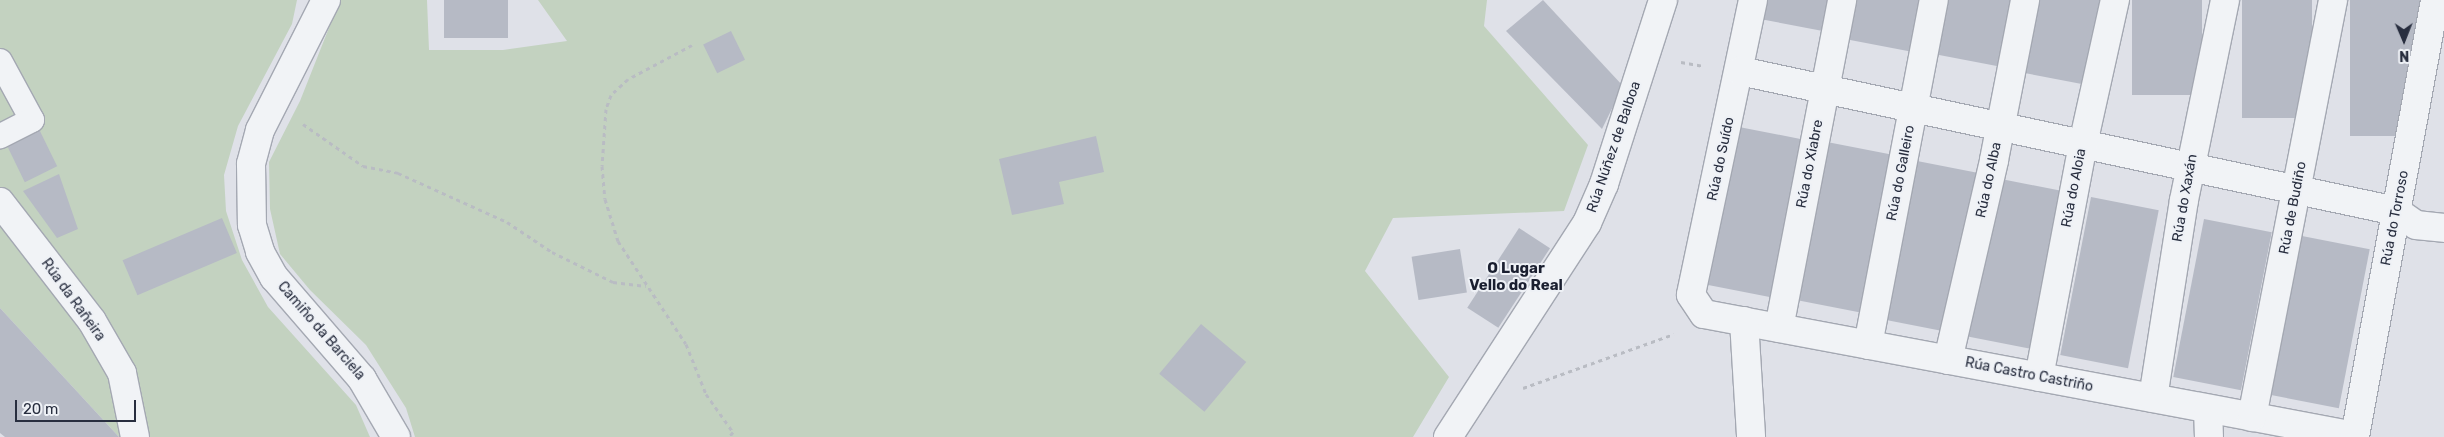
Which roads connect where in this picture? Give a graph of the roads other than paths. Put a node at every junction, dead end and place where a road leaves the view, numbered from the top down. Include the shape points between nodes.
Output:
1 (326, 0) edge
2 (1663, 0) edge
3 (1754, 0) edge
4 (1842, 0) edge
5 (1934, 0) edge
6 (2025, 0) edge
7 (2115, 0) edge
8 (2225, 0) edge
9 (2333, 0) edge
10 (2435, 0) edge
11 (0, 61) edge
12 (1740, 71) junction
13 (1825, 89) junction
14 (1914, 108) junction
15 (2000, 126) junction
16 (0, 136) edge
17 (2083, 144) junction
18 (2191, 167) junction
19 (2297, 190) junction
20 (0, 202) edge
21 (2396, 211) junction
22 (2444, 228) edge
23 (1704, 314) joint
24 (1744, 321) junction
25 (1779, 328) junction
26 (1868, 345) junction
27 (1948, 360) junction
28 (2039, 377) junction
29 (2152, 398) junction
30 (2208, 409) junction
31 (2252, 417) junction
32 (2355, 436) edge
33 (135, 437) edge
34 (396, 437) edge
35 (1448, 437) edge
36 (1751, 437) edge
37 (2209, 437) edge

1 - 34 street, Camiño da Barciela via 260,130 251,164 252,225 260,252 274,278 362,379
2 - 35 street, Rúa Núñez de Balboa via 1604,184 1588,223
3 - 12 street, Rúa do Suído
4 - 13 street, Rúa do Xiabre
5 - 14 street, Rúa do Galleiro
6 - 15 street, Rúa do Alba
7 - 17 street, Rúa do Aloia
8 - 18 street, Rúa do Xaxán
9 - 19 street, Rúa de Budiño
10 - 21 street, Rúa do Torroso
11 - 16 lane via 32,120
12 - 13 street
12 - 23 street, Rúa do Suído via 1691,295
13 - 14 street
13 - 25 street, Rúa do Xiabre
14 - 15 street
14 - 26 street, Rúa do Galleiro
15 - 17 street
15 - 27 street, Rúa do Alba
17 - 18 street
17 - 28 street, Rúa do Aloia
18 - 19 street
18 - 29 street, Rúa do Xaxán
19 - 21 street
19 - 31 street, Rúa de Budiño
20 - 33 street, Rúa da Rañeira via 92,321 122,373
21 - 22 street via 2416,225
21 - 32 street, Rúa do Torroso
23 - 24 street, Rúa Castro Castriño
24 - 25 street, Rúa Castro Castriño
24 - 36 street
25 - 26 street, Rúa Castro Castriño
26 - 27 street, Rúa Castro Castriño
27 - 28 street, Rúa Castro Castriño
28 - 29 street, Rúa Castro Castriño
29 - 30 street, Rúa Castro Castriño
30 - 31 street, Rúa Castro Castriño
30 - 37 street
31 - 32 street, Rúa Castro Castriño

